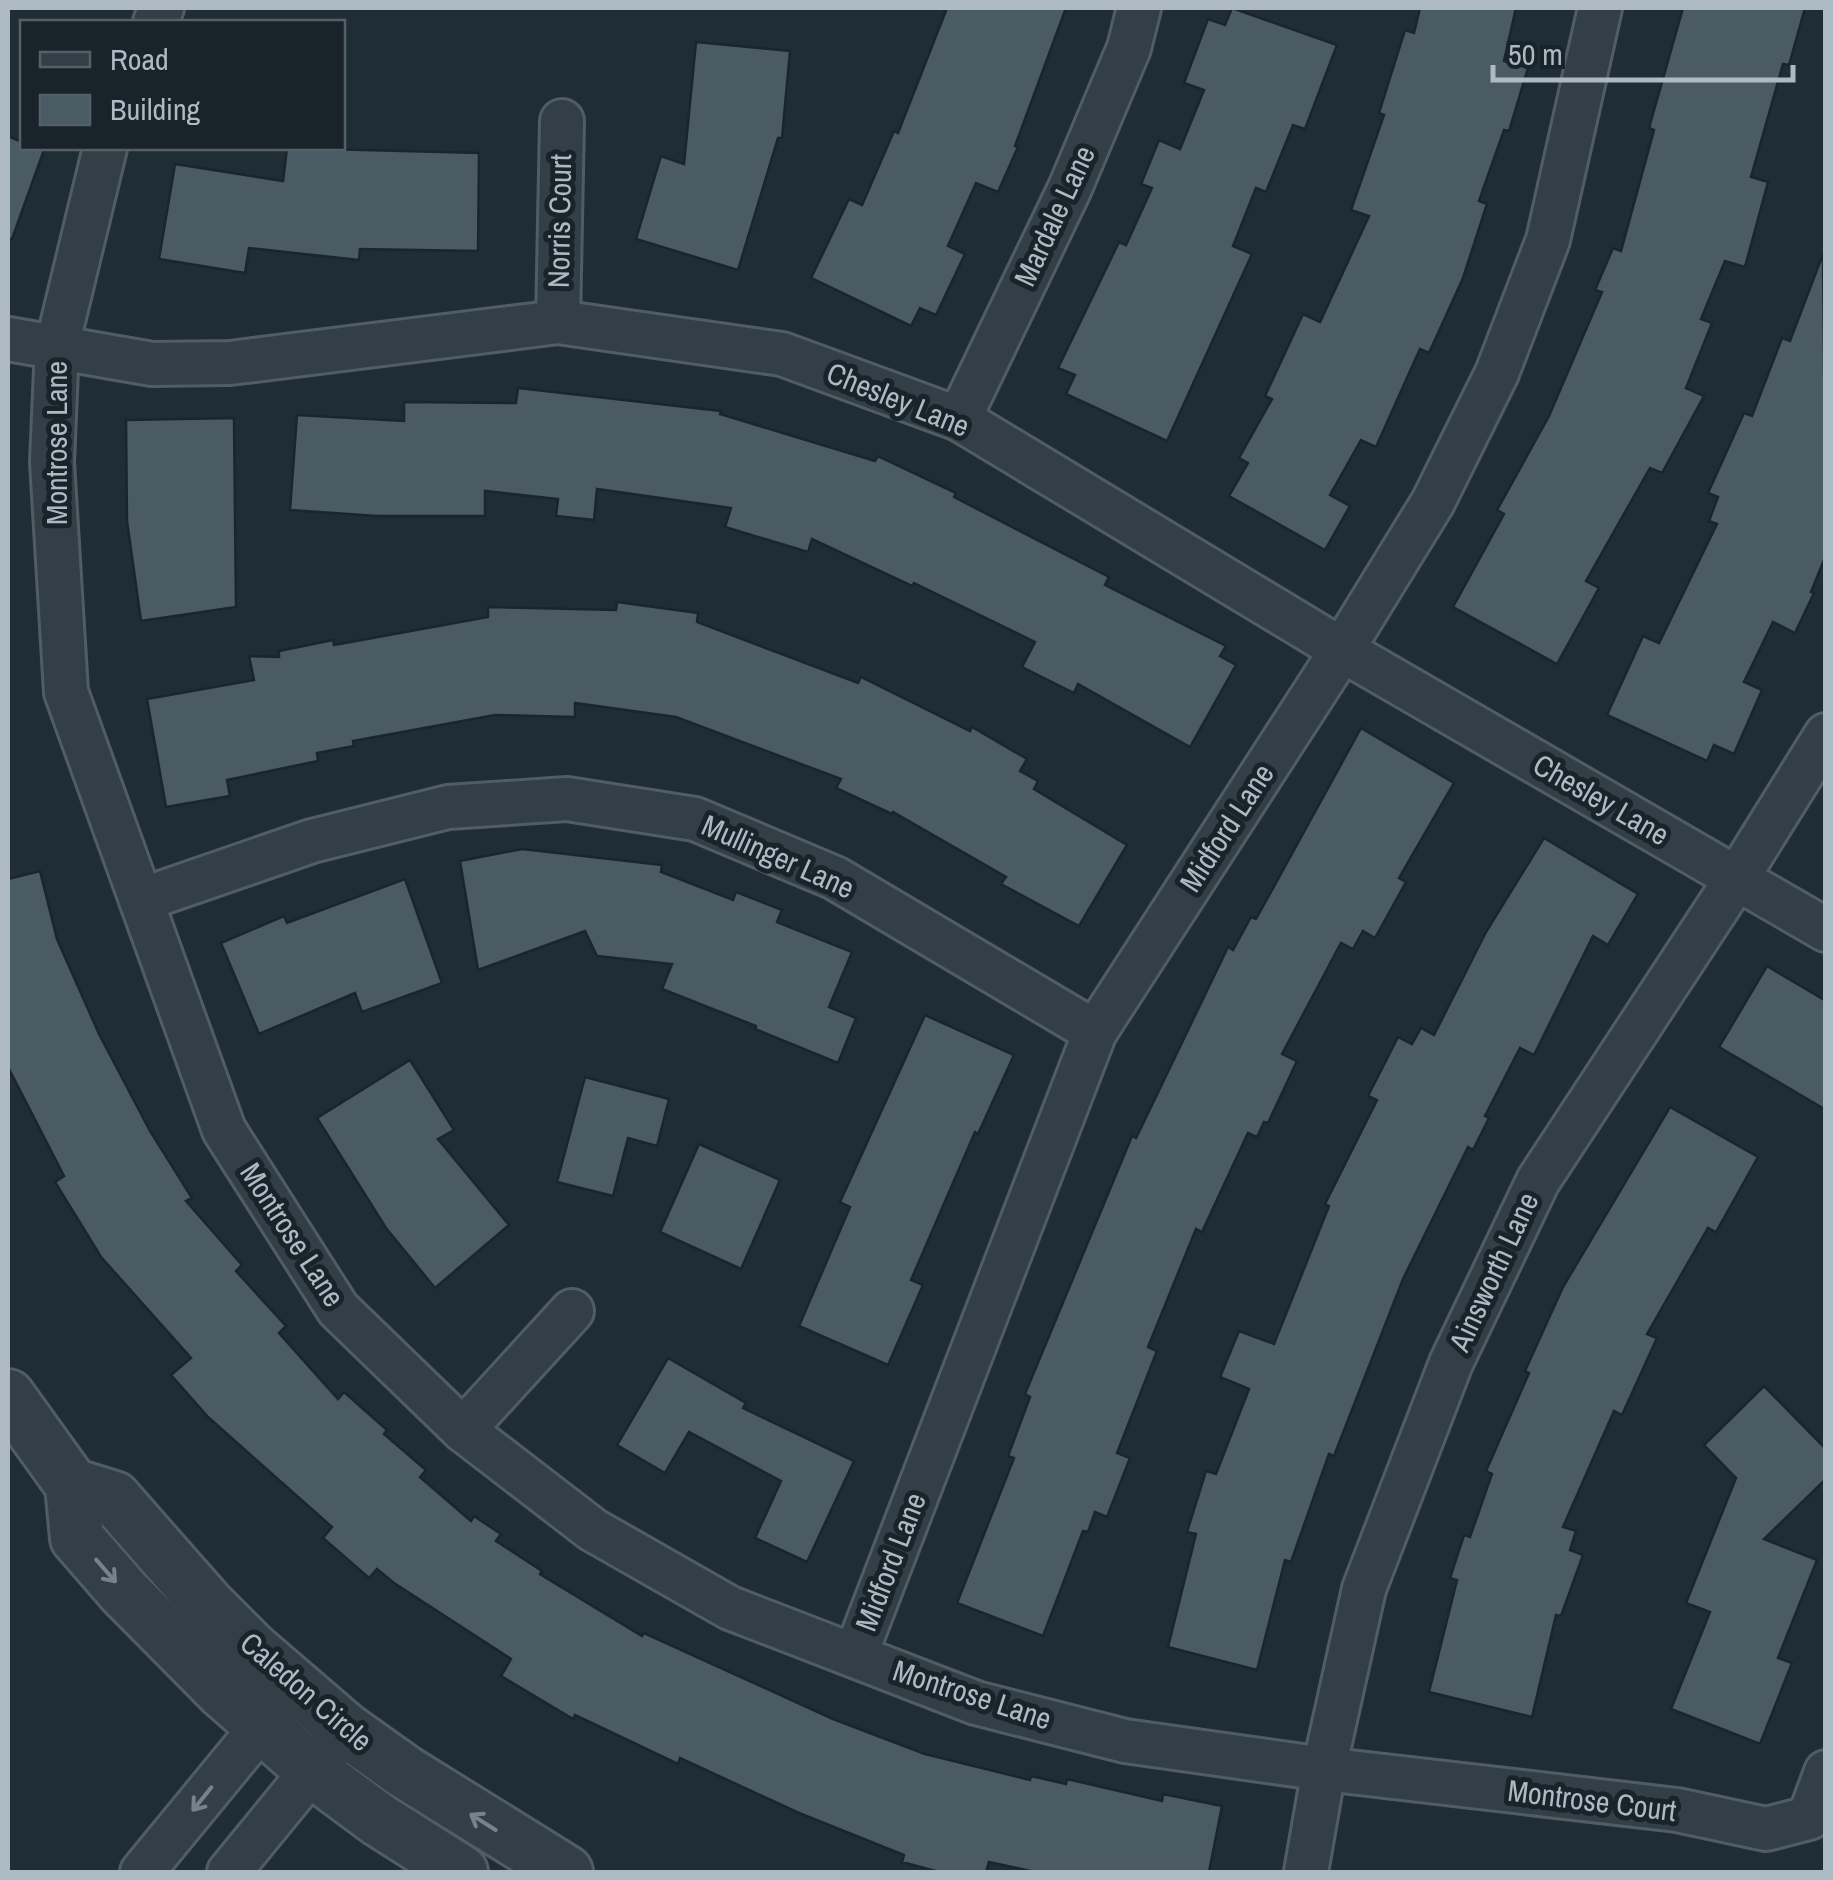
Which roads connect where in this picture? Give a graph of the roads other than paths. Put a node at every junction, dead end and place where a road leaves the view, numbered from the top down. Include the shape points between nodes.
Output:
1 (1139, 8) edge
2 (1600, 8) edge
3 (562, 121) dead end
4 (105, 150) edge
5 (558, 322) junction
6 (8, 339) edge
7 (57, 346) junction
8 (959, 419) junction
9 (1342, 650) junction
10 (1826, 735) edge
11 (1737, 878) junction
12 (141, 900) junction
13 (1826, 930) edge
14 (1095, 1032) junction
15 (572, 1311) dead end
16 (8, 1396) edge
17 (463, 1430) junction
18 (855, 1656) junction
19 (278, 1706) junction
20 (346, 1730) junction
21 (1324, 1769) junction
22 (313, 1771) junction
23 (1826, 1772) edge
24 (142, 1872) edge
25 (229, 1872) edge
26 (461, 1872) edge
27 (566, 1872) edge
28 (1306, 1872) edge

1 - 8 street, Mardale Lane via 1130,48 1070,188
2 - 9 street, Midford Lane via 1548,240 1497,373 1432,502
3 - 5 street, Norris Court
4 - 7 street, Montrose Lane
5 - 7 street, Chesley Lane via 230,363 152,364
5 - 8 street, Chesley Lane via 782,354
6 - 7 street, Chesley Lane
7 - 12 street, Montrose Lane via 52,462 66,692
8 - 9 street, Chesley Lane
9 - 11 street, Chesley Lane
9 - 14 street, Midford Lane
10 - 11 street, Ainsworth Lane
11 - 13 street, Chesley Lane
11 - 21 street, Ainsworth Lane via 1538,1180 1451,1363 1364,1590
12 - 14 street, Mullinger Lane via 312,841 448,806 567,799 695,819 835,878
12 - 17 street, Montrose Lane via 224,1130 338,1309
14 - 18 street, Midford Lane
15 - 17 street
16 - 19 street, Caledon Circle via 72,1485 114,1498 208,1605
17 - 18 street, Montrose Lane via 593,1530 730,1608
18 - 21 street, Montrose Lane via 976,1702 1124,1741
19 - 20 street, Caledon Circle
19 - 22 street, Caledon Circle
19 -> 24 street
20 - 22 street
27 -> 20 street, Caledon Circle
21 - 23 street, Montrose Court via 1677,1810 1766,1829 1810,1818
21 - 28 street, Ainsworth Lane
22 - 25 street
22 - 26 street, Caledon Circle

